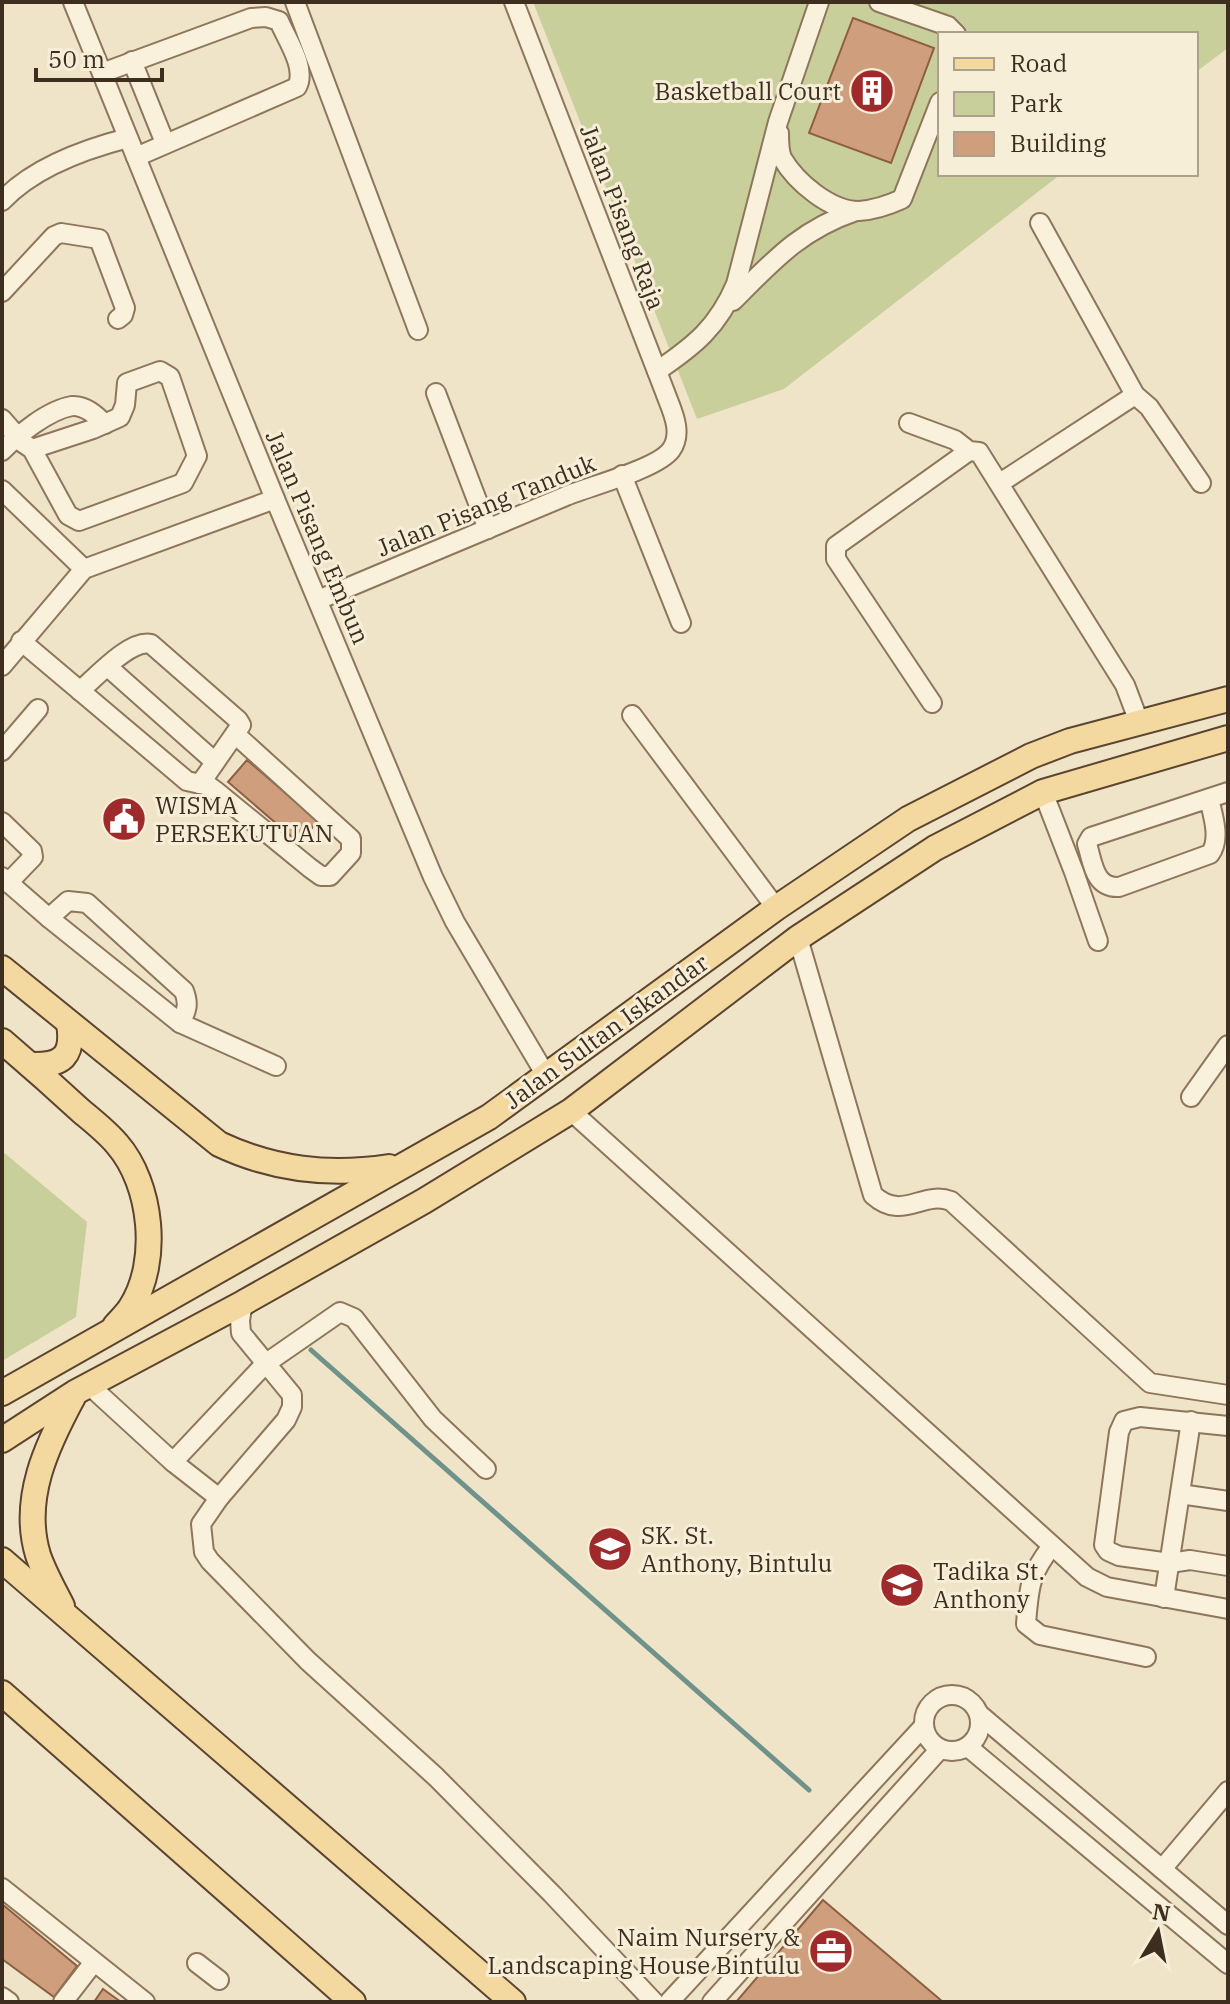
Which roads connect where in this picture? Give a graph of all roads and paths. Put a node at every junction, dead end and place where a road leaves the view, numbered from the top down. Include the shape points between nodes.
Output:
1 (73, 2) edge
2 (295, 2) edge
3 (514, 2) edge
4 (819, 2) edge
5 (879, 2) edge
6 (954, 32) edge
7 (132, 61) junction
8 (102, 73) junction
9 (938, 107) edge
10 (778, 122) junction
11 (128, 138) junction
12 (165, 143) junction
13 (136, 157) junction
14 (2, 201) edge
15 (859, 211) junction
16 (1040, 223) dead end
17 (2, 292) edge
18 (726, 308) junction
19 (118, 319) dead end
20 (418, 330) dead end
21 (657, 371) junction
22 (436, 393) dead end
23 (1135, 395) junction
24 (2, 419) edge
25 (909, 423) dead end
26 (105, 424) junction
27 (16, 437) junction
28 (32, 449) junction
29 (2, 451) edge
30 (671, 451) joint
31 (969, 451) junction
32 (622, 475) junction
33 (1000, 483) junction
34 (1201, 483) dead end
35 (2, 490) edge
36 (275, 499) junction
37 (488, 529) junction
38 (84, 569) junction
39 (318, 600) junction
40 (681, 623) dead end
41 (21, 641) junction
42 (2, 666) edge
43 (108, 667) junction
44 (80, 691) junction
45 (1228, 699) edge
46 (932, 703) dead end
47 (38, 709) dead end
48 (632, 715) dead end
49 (1139, 722) junction
50 (235, 734) junction
51 (1217, 740) edge
52 (2, 751) edge
53 (1228, 755) edge
54 (215, 762) junction
55 (200, 784) junction
56 (1043, 792) junction
57 (1228, 792) edge
58 (1209, 799) junction
59 (2, 822) edge
60 (1057, 826) junction
61 (1087, 841) junction
62 (5, 880) edge
63 (776, 908) junction
64 (49, 918) junction
65 (798, 938) junction
66 (1098, 941) dead end
67 (2, 968) edge
68 (69, 1023) junction
69 (180, 1023) junction
70 (2, 1041) edge
71 (1228, 1045) edge
72 (30, 1065) junction
73 (276, 1066) dead end
74 (547, 1077) junction
75 (1191, 1097) dead end
76 (571, 1111) junction
77 (407, 1164) junction
78 (243, 1303) junction
79 (109, 1334) junction
80 (265, 1364) junction
81 (1150, 1383) junction
82 (82, 1389) junction
83 (2, 1393) edge
84 (1228, 1395) edge
85 (1144, 1417) junction
86 (1191, 1421) junction
87 (1228, 1426) edge
88 (2, 1440) edge
89 (173, 1462) junction
90 (486, 1469) dead end
91 (1180, 1494) junction
92 (219, 1498) junction
93 (1228, 1501) edge
94 (1052, 1546) junction
95 (2, 1560) edge
96 (1170, 1563) junction
97 (1228, 1566) edge
98 (1164, 1598) junction
99 (1228, 1609) edge
100 (64, 1612) junction
101 (1146, 1657) dead end
102 (2, 1693) edge
103 (979, 1714) junction
104 (923, 1727) junction
105 (968, 1747) junction
106 (940, 1749) junction
107 (1228, 1791) edge
108 (1162, 1869) junction
109 (2, 1888) edge
110 (1228, 1925) edge
111 (94, 1962) junction
112 (197, 1963) dead end
113 (1228, 1964) edge
114 (219, 1980) dead end
115 (489, 1981) junction
116 (2, 1997) edge
117 (9, 2002) edge
118 (63, 2002) edge
119 (145, 2002) edge
120 (353, 2002) edge
121 (513, 2002) edge
122 (527, 2002) edge
123 (654, 2002) edge
124 (669, 2002) edge
125 (712, 2002) edge

1 - 8 street, Jalan Pisang Embun
2 - 20 street
3 - 21 street, Jalan Pisang Raja
4 - 10 street
5 - 6 street
7 - 8 street
7 - 12 street
7 - 12 street via 266,17 279,21 300,69 297,87
8 - 11 street, Jalan Pisang Embun
9 - 15 street via 902,199
10 - 15 street via 781,155 801,182 842,209
10 - 18 street
11 - 13 street, Jalan Pisang Embun
11 - 14 street via 98,145 40,173
12 - 13 street
13 - 36 street, Jalan Pisang Embun
15 - 18 street via 832,219 789,245
16 - 23 street
17 - 19 street via 54,236 99,239 125,308
18 - 21 street via 710,330
21 - 30 street, Jalan Pisang Raja via 677,427
22 - 37 street
23 - 33 street
23 - 34 street
24 - 27 street
25 - 31 street via 955,440
26 - 27 street via 92,411 71,406
26 - 28 street
26 - 28 street via 124,412 130,380 164,372 197,451 195,465 183,483 79,521 68,515
27 - 28 street
27 - 29 street
30 - 32 street, Jalan Pisang Tanduk
31 - 33 street via 979,452
31 - 46 street via 834,551
32 - 37 street, Jalan Pisang Tanduk
32 - 40 street
33 - 49 street via 1125,685
35 - 38 street
36 - 38 street
36 - 39 street, Jalan Pisang Embun
37 - 39 street, Jalan Pisang Tanduk
38 - 41 street
39 - 74 street, Jalan Pisang Embun via 455,922
41 - 42 street
41 - 44 street
43 - 44 street
43 - 50 street via 133,645 151,644 238,720
43 - 54 street
44 - 55 street via 187,781
45 - 49 main road, Jalan Sultan Iskandar
47 - 52 street
48 - 63 street
49 - 63 main road, Jalan Sultan Iskandar via 1031,756 908,819
50 - 54 street
50 - 55 street via 351,839 351,853 330,876 321,876
51 - 53 street
51 - 56 main road, Jalan Sultan Iskandar
54 - 55 street
56 - 60 street
56 - 65 main road, Jalan Sultan Iskandar via 935,848
57 - 58 street
58 - 61 street
58 - 61 street via 1216,839 1210,854 1119,887 1098,879
59 - 62 street via 33,857
60 - 61 street
60 - 66 street
62 - 64 street
63 - 74 main road, Jalan Sultan Iskandar
64 - 69 street
64 - 69 street via 68,901 87,903 184,991 188,1001
65 - 76 main road, Jalan Sultan Iskandar
65 - 81 street via 873,1195 896,1207 951,1201
67 - 68 main road, Jalan Sultan Iskandar
68 - 72 main road via 72,1040 67,1054 50,1066
68 - 77 main road, Jalan Sultan Iskandar via 219,1144 247,1157 331,1172
69 - 73 street
70 - 72 main road
71 - 75 street
72 - 79 main road via 118,1144 144,1195 149,1230 141,1285 132,1307
74 - 77 main road, Jalan Sultan Iskandar
76 - 78 main road, Jalan Sultan Iskandar
76 - 94 street
77 - 79 main road
78 - 80 street via 241,1333
78 - 82 main road, Jalan Sultan Iskandar
79 - 83 main road
80 - 89 street
80 - 90 street via 340,1312 347,1314 433,1419
80 - 92 street via 292,1395 292,1407
81 - 84 street
81 - 85 street
82 - 88 main road, Jalan Sultan Iskandar
82 - 89 street
82 - 100 main road via 42,1459 35,1488 38,1555
85 - 86 street
85 - 96 street via 1124,1421 1119,1432 1104,1545 1119,1556
86 - 87 street
86 - 91 street
89 - 92 street
91 - 93 street
91 - 96 street
92 - 123 street via 201,1524 210,1561 308,1661 436,1777
94 - 98 street via 1095,1583
94 - 101 street via 1033,1573 1026,1624 1040,1635
95 - 100 main road
96 - 97 street via 1190,1560
96 - 98 street
98 - 99 street
100 - 115 main road
102 - 120 main road
103 - 104 street via 960,1696 942,1697 927,1708
103 - 105 street via 979,1732
103 - 108 street
104 - 106 street
104 - 124 street
105 - 106 street
105 - 113 street
106 - 125 street
107 - 108 street
108 - 110 street
109 - 111 street
111 - 118 street
111 - 119 street
112 - 114 street
115 - 121 main road
115 - 122 street via 509,1987
116 - 117 street

